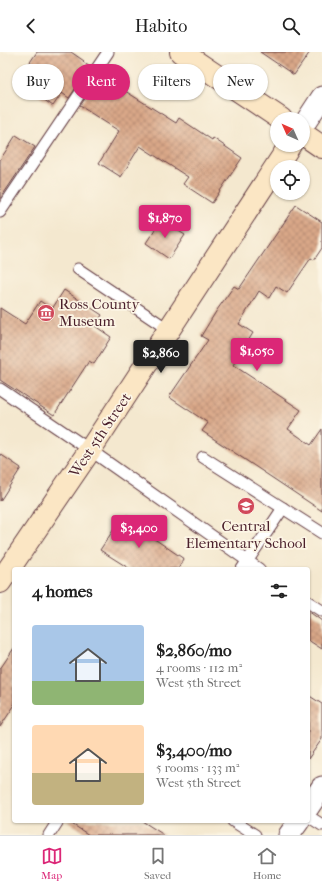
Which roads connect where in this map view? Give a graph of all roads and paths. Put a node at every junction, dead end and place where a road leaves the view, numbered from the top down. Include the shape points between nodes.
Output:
1 (108, 52) edge
2 (181, 52) edge
3 (322, 97) edge
4 (271, 112) edge
5 (310, 115) edge
6 (310, 139) edge
7 (322, 147) edge
8 (285, 152) edge
9 (0, 212) edge
10 (78, 269) dead end
11 (169, 330) junction
12 (0, 389) edge
13 (90, 450) junction
14 (203, 457) dead end
15 (283, 508) junction
16 (322, 532) edge
17 (245, 565) edge
18 (0, 582) edge
19 (310, 603) edge
20 (322, 611) edge
21 (322, 788) edge
22 (310, 805) edge
23 (310, 817) edge
24 (57, 823) edge
25 (236, 823) edge
26 (298, 823) edge
27 (322, 825) edge
28 (49, 835) edge
29 (256, 835) edge
30 (289, 835) edge

1 - 9 lane
2 - 4 street
3 - 5 street
6 - 7 street
8 - 11 street, West 5th Street
10 - 11 lane
11 - 13 street, West 5th Street
12 - 13 lane
13 - 17 lane
13 - 18 street, West 5th Street
14 - 15 lane
15 - 16 lane
15 - 17 lane
19 - 20 lane
21 - 22 street
23 - 27 lane
24 - 28 lane
25 - 29 lane
26 - 30 street

